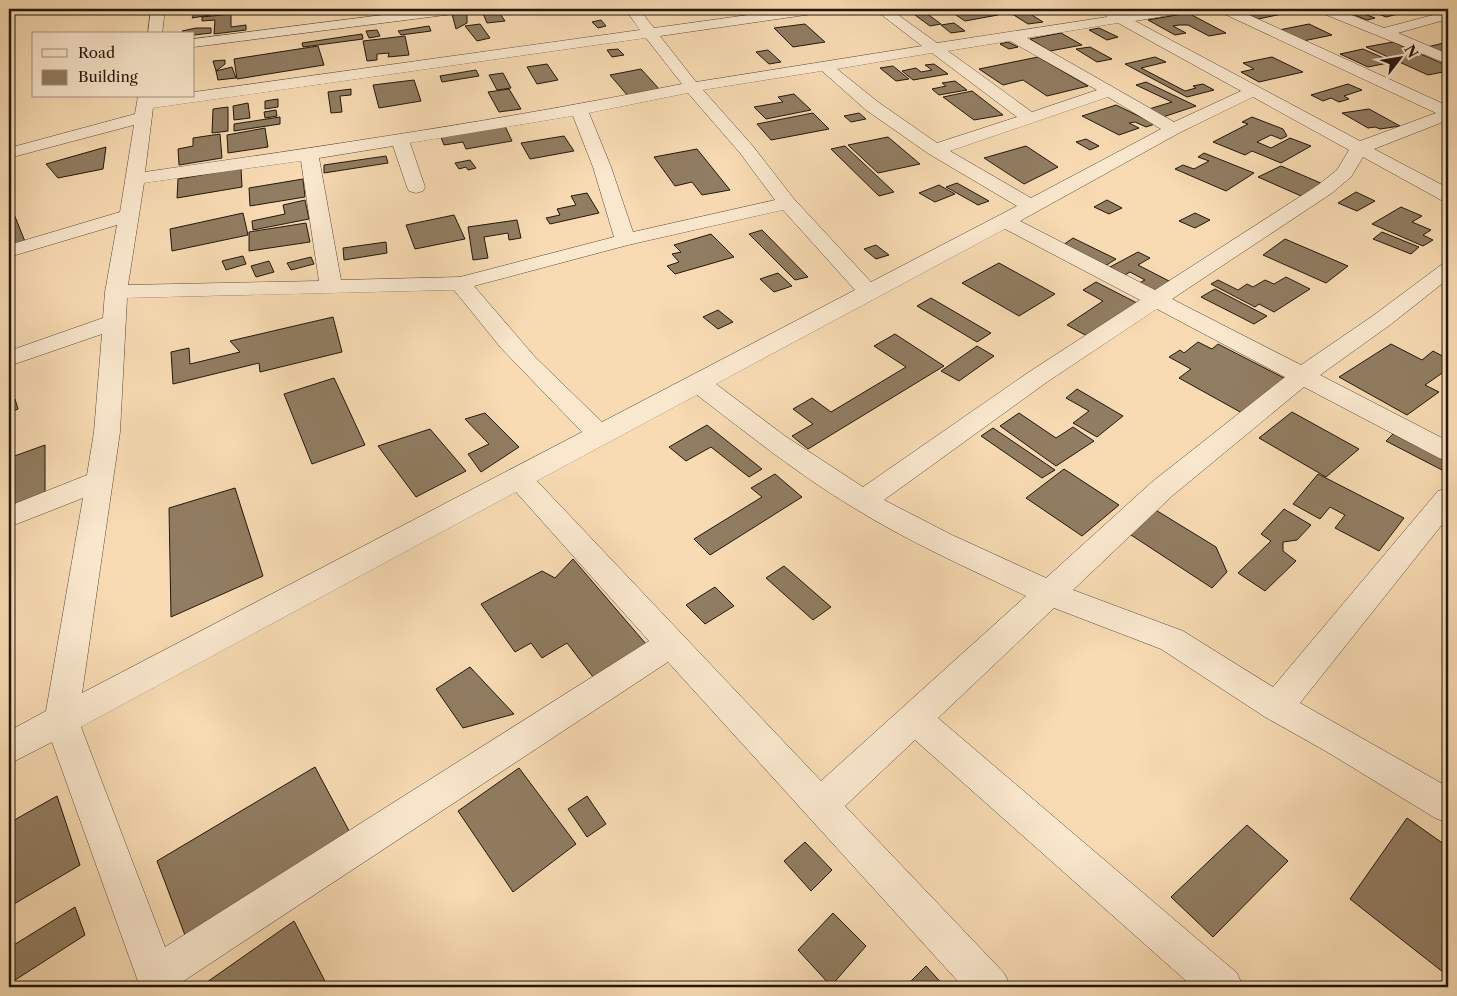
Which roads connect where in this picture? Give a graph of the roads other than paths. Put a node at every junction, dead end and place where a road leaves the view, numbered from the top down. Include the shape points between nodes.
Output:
1 (13, 9) edge
2 (158, 9) edge
3 (461, 9) edge
4 (632, 9) edge
5 (819, 9) edge
6 (881, 9) edge
7 (1101, 9) edge
8 (1182, 9) edge
9 (1225, 9) edge
10 (1324, 9) edge
11 (1432, 9) edge
12 (9, 10) edge
13 (426, 11) edge
14 (1448, 15) edge
15 (1119, 18) junction
16 (154, 32) edge
17 (652, 33) junction
18 (1383, 33) junction
19 (1011, 35) junction
20 (195, 43) edge
21 (934, 48) junction
22 (1448, 59) edge
23 (825, 66) junction
24 (692, 88) junction
25 (1110, 91) junction
26 (1252, 92) junction
27 (144, 106) edge
28 (579, 110) junction
29 (1448, 113) edge
30 (1028, 117) junction
31 (1173, 129) junction
32 (400, 139) junction
33 (1359, 148) junction
34 (935, 150) junction
35 (9, 153) edge
36 (309, 154) junction
37 (134, 179) junction
38 (416, 187) dead end
39 (1448, 196) edge
40 (788, 203) junction
41 (1031, 206) junction
42 (129, 215) junction
43 (1005, 221) junction
44 (625, 240) junction
45 (9, 252) edge
46 (1448, 269) edge
47 (460, 284) junction
48 (332, 287) junction
49 (116, 292) junction
50 (869, 292) junction
51 (1154, 300) junction
52 (114, 322) junction
53 (9, 359) edge
54 (1301, 377) junction
55 (698, 382) junction
56 (600, 435) junction
57 (1448, 452) edge
58 (519, 478) junction
59 (99, 481) junction
60 (1448, 498) edge
61 (863, 501) junction
62 (9, 517) edge
63 (1050, 594) junction
64 (670, 644) junction
65 (1278, 707) junction
66 (915, 719) junction
67 (61, 720) junction
68 (9, 748) edge
69 (820, 806) junction
70 (1448, 806) edge
71 (158, 982) edge
72 (990, 987) edge
73 (1223, 987) edge

1 - 12 street
2 - 16 street
3 - 13 street
4 - 17 street
5 - 17 street
6 - 21 street
7 - 15 street
8 - 15 street
9 - 29 street
10 - 18 street
11 - 14 street
13 - 20 street via 287,23
14 - 18 street
15 - 19 street
15 - 26 street
17 - 24 street
17 - 27 street
18 - 22 street
19 - 21 street
19 - 25 street
21 - 23 street
21 - 30 street
23 - 24 street
23 - 34 street via 872,106
24 - 28 street
24 - 40 street
25 - 30 street
25 - 31 street
26 - 31 street
26 - 33 street
27 - 35 street
27 - 37 street
28 - 32 street
28 - 44 street via 602,167
29 - 33 street
30 - 34 street
31 - 41 street
32 - 36 street
32 - 38 street
33 - 39 street
33 - 51 street via 1344,173 1325,189
34 - 41 street
36 - 37 street
36 - 48 street
37 - 42 street
40 - 44 street
40 - 50 street
41 - 43 street
42 - 45 street
42 - 49 street
43 - 50 street
43 - 51 street
44 - 47 street
46 - 54 street
47 - 48 street
47 - 56 street via 532,369
48 - 49 street
49 - 52 street
50 - 55 street
51 - 54 street
51 - 61 street via 938,446
52 - 53 street
52 - 59 street via 107,432
54 - 57 street
54 - 63 street via 1162,489
55 - 56 street
55 - 61 street via 776,442
56 - 58 street
58 - 64 street
58 - 67 street
59 - 62 street
59 - 67 street
60 - 65 street
61 - 63 street
63 - 65 street via 1172,640
63 - 66 street
64 - 69 street
64 - 71 street
65 - 70 street
66 - 69 street
66 - 73 street
67 - 68 street
67 - 71 street
69 - 72 street

